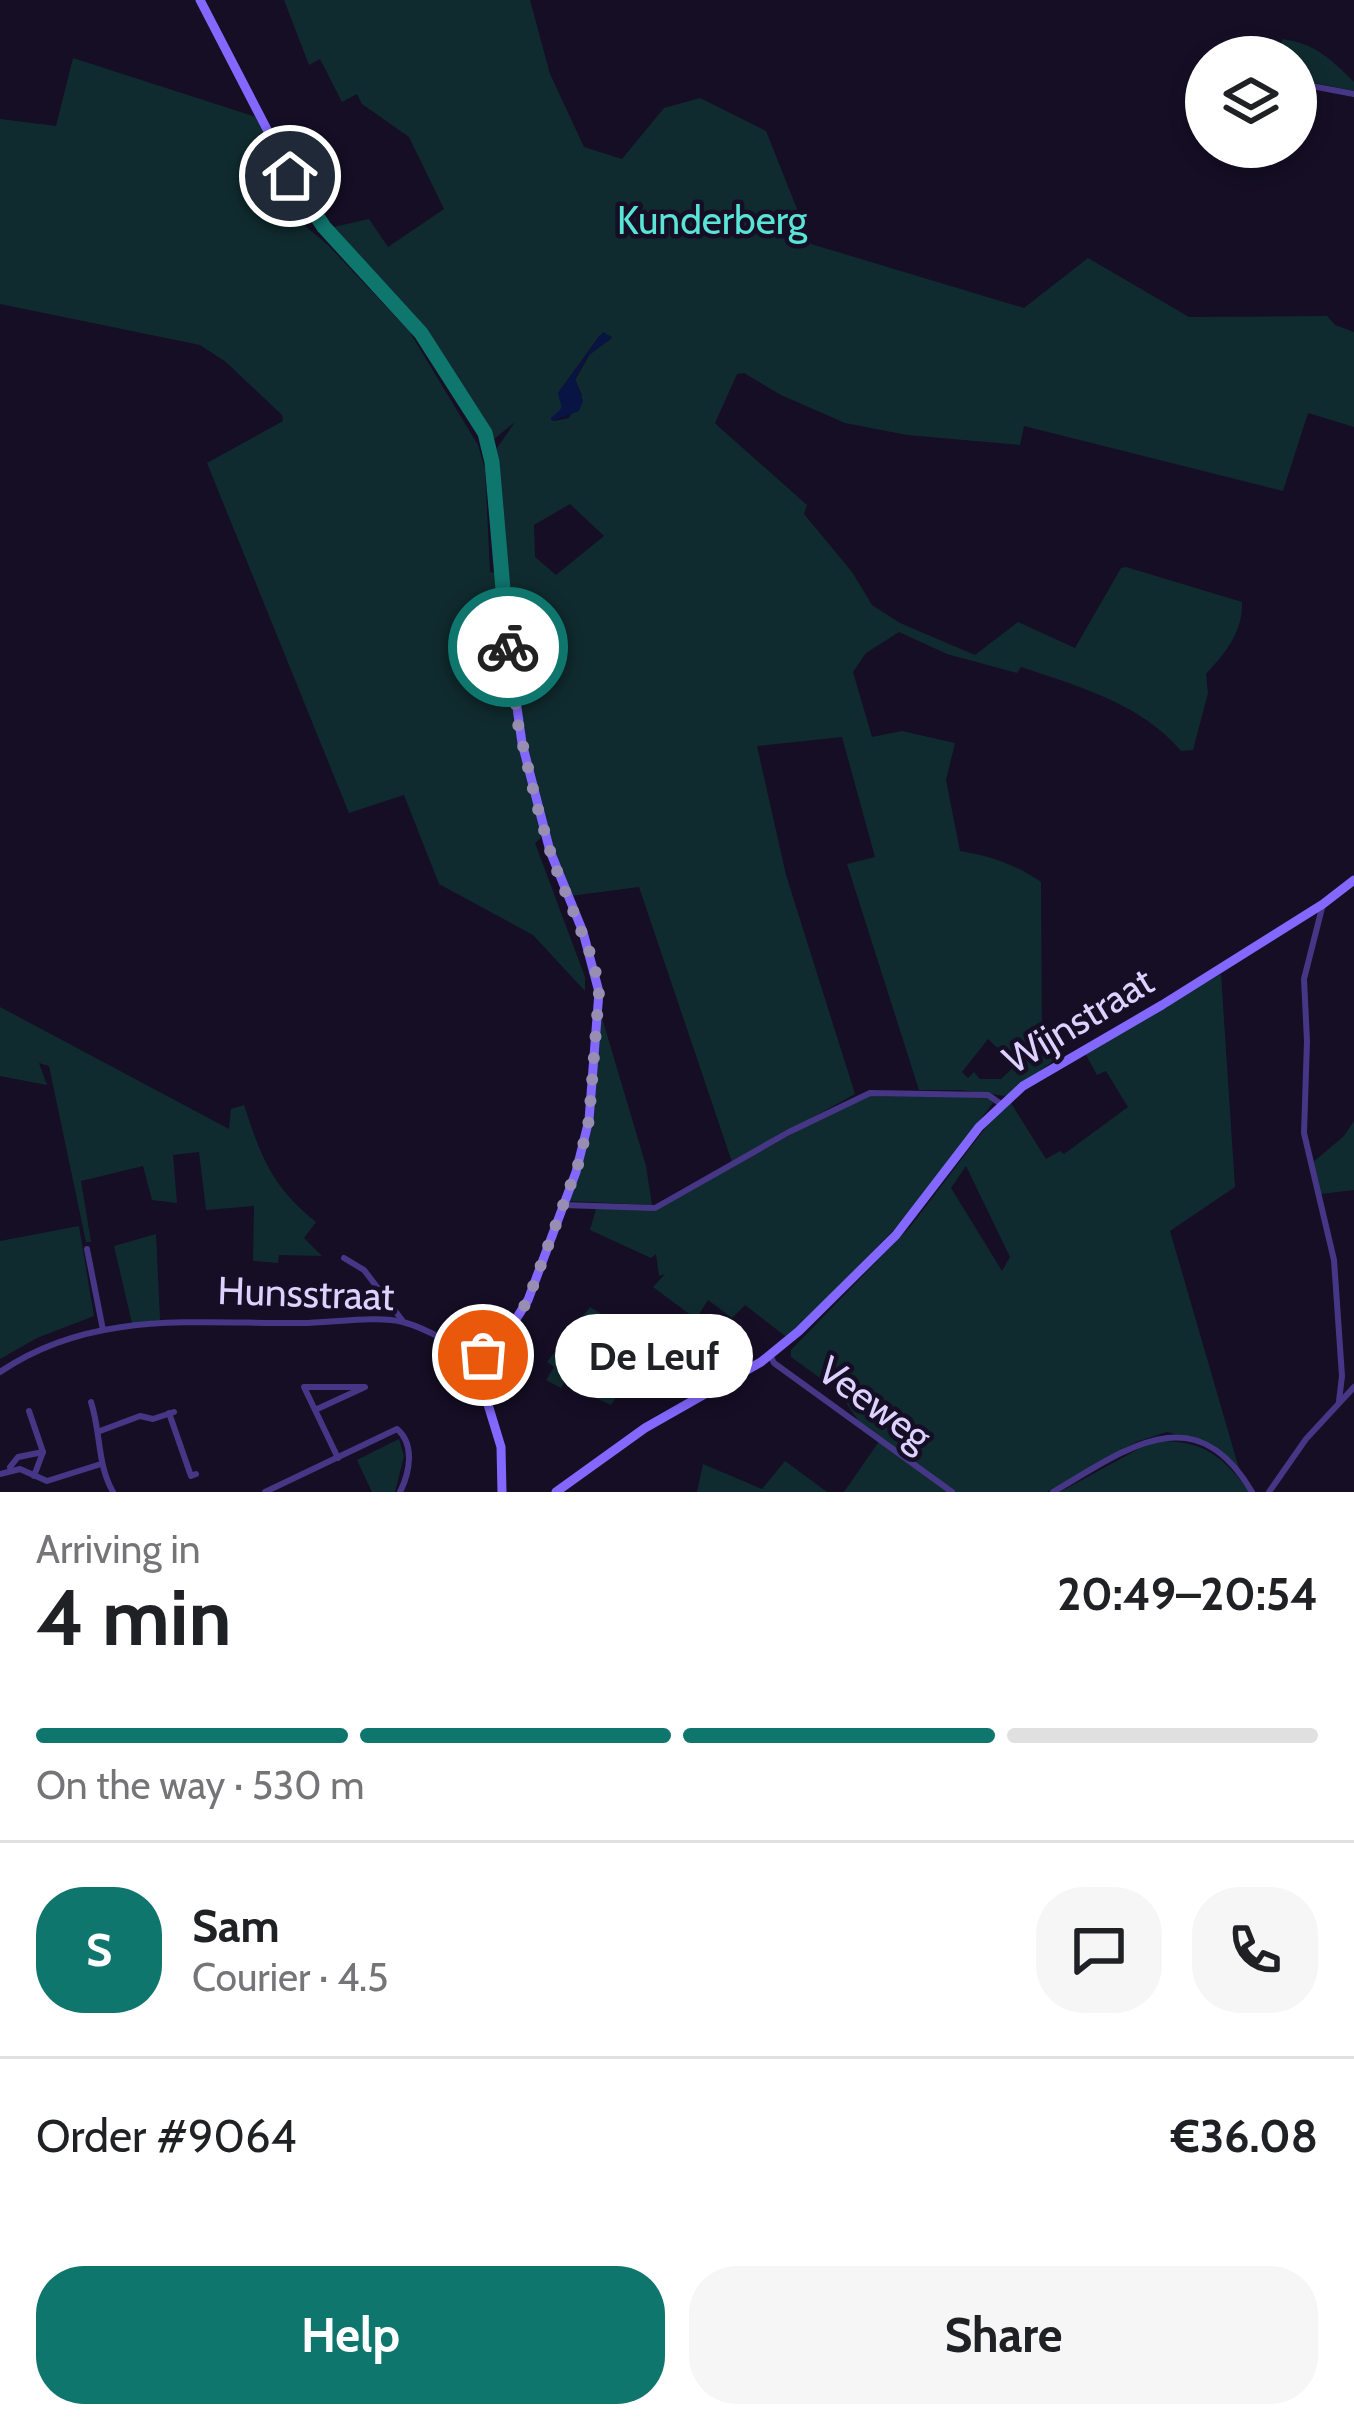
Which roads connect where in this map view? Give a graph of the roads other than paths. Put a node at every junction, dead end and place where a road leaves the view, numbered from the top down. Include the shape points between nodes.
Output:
1 (200, 0) edge
2 (1317, 87) edge
3 (1354, 94) edge
4 (1354, 880) edge
5 (1322, 904) junction
6 (1001, 1104) junction
7 (563, 1205) junction
8 (87, 1249) dead end
9 (344, 1258) dead end
10 (403, 1322) junction
11 (103, 1330) junction
12 (770, 1355) junction
13 (475, 1362) junction
14 (0, 1372) edge
15 (1354, 1388) edge
16 (1339, 1401) junction
17 (91, 1402) dead end
18 (315, 1410) junction
19 (29, 1411) dead end
20 (100, 1431) junction
21 (43, 1452) junction
22 (338, 1458) junction
23 (101, 1464) junction
24 (9, 1469) junction
25 (0, 1474) edge
26 (196, 1474) dead end
27 (34, 1476) junction
28 (53, 1480) junction
29 (58, 1492) edge
30 (112, 1492) edge
31 (265, 1492) edge
32 (400, 1492) edge
33 (502, 1492) edge
34 (556, 1492) edge
35 (952, 1492) edge
36 (1053, 1492) edge
37 (1252, 1492) edge
38 (1269, 1492) edge

1 - 7 street via 302,197 406,313 488,441 525,760 598,982 589,1120
2 - 3 street
4 - 5 street, Wijnstraat
5 - 6 street, Wijnstraat
5 - 16 street via 1304,979 1304,1133 1335,1266
6 - 7 street via 988,1095 870,1093 656,1207
6 - 12 street, Wijnstraat via 896,1235
7 - 13 street via 523,1310
8 - 11 street
9 - 10 street via 367,1274
10 - 11 street, Hunsstraat via 196,1319
10 - 13 street, Hunsstraat
11 - 14 street, Hunsstraat
12 - 34 street, Wijnstraat
12 - 35 street, Veeweg
13 - 33 street via 501,1447
15 - 16 street
16 - 38 street
17 - 20 street
18 - 18 street via 304,1387 364,1388 348,1395
18 - 22 street
19 - 21 street
20 - 23 street
20 - 26 street via 171,1413
21 - 24 street via 18,1457
21 - 27 street
22 - 31 street
22 - 32 street via 397,1429 410,1457
23 - 28 street
23 - 30 street
24 - 25 street
24 - 27 street
27 - 28 street
28 - 29 street
36 - 37 street via 1143,1442 1176,1435 1214,1449

